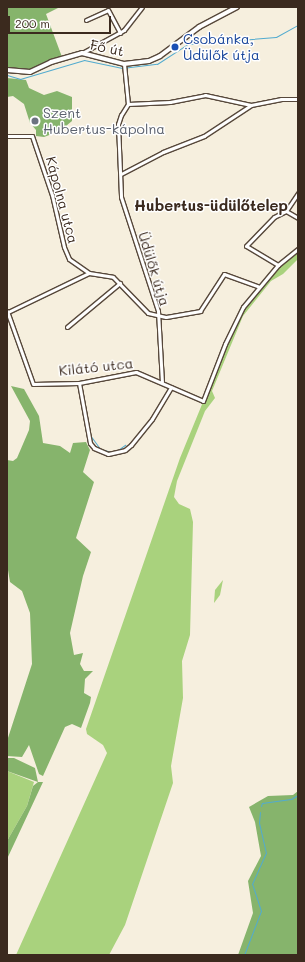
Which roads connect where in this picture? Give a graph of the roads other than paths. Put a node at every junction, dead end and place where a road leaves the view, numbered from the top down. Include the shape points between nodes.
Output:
1 (142, 7) edge
2 (238, 7) edge
3 (86, 20) dead end
4 (120, 33) junction
5 (82, 53) junction
6 (124, 65) junction
7 (7, 70) edge
8 (298, 99) edge
9 (128, 104) junction
10 (251, 105) junction
11 (7, 136) edge
12 (121, 174) junction
13 (298, 193) edge
14 (286, 211) junction
15 (298, 218) edge
16 (298, 249) edge
17 (278, 265) junction
18 (89, 273) junction
19 (120, 283) junction
20 (259, 287) junction
21 (7, 311) edge
22 (157, 317) junction
23 (67, 327) dead end
24 (162, 382) junction
25 (79, 383) junction
26 (171, 387) junction

1 - 4 street
2 - 6 main road, Fő út via 194,30 158,58
3 - 4 street via 108,10
4 - 5 street
5 - 6 main road, Fő út
5 - 7 main road, Fő út via 30,72
6 - 9 street
8 - 10 street via 281,99
9 - 10 street via 170,102 204,95
9 - 12 street, Üdülők útja via 118,124
10 - 12 street via 204,136 163,152
11 - 18 street, Kápolna utca via 30,134 54,200 66,254 75,266
12 - 22 street, Üdülők útja via 123,206 158,311
13 - 14 street
14 - 15 street
14 - 17 street via 274,217 246,246
16 - 17 street
17 - 20 street
18 - 19 street, Kápolna utca via 109,276
18 - 21 street
19 - 22 street, Kápolna utca via 145,311
19 - 23 street
20 - 22 street via 224,274 200,311
20 - 26 street, Kilátó utca via 236,319 204,400
21 - 25 street, Kilátó utca via 33,384
22 - 24 street, Üdülők útja
24 - 25 street, Kilátó utca via 131,372
24 - 26 street, Kilátó utca
25 - 26 street via 90,443 94,448 108,454 126,450 131,445 152,419

